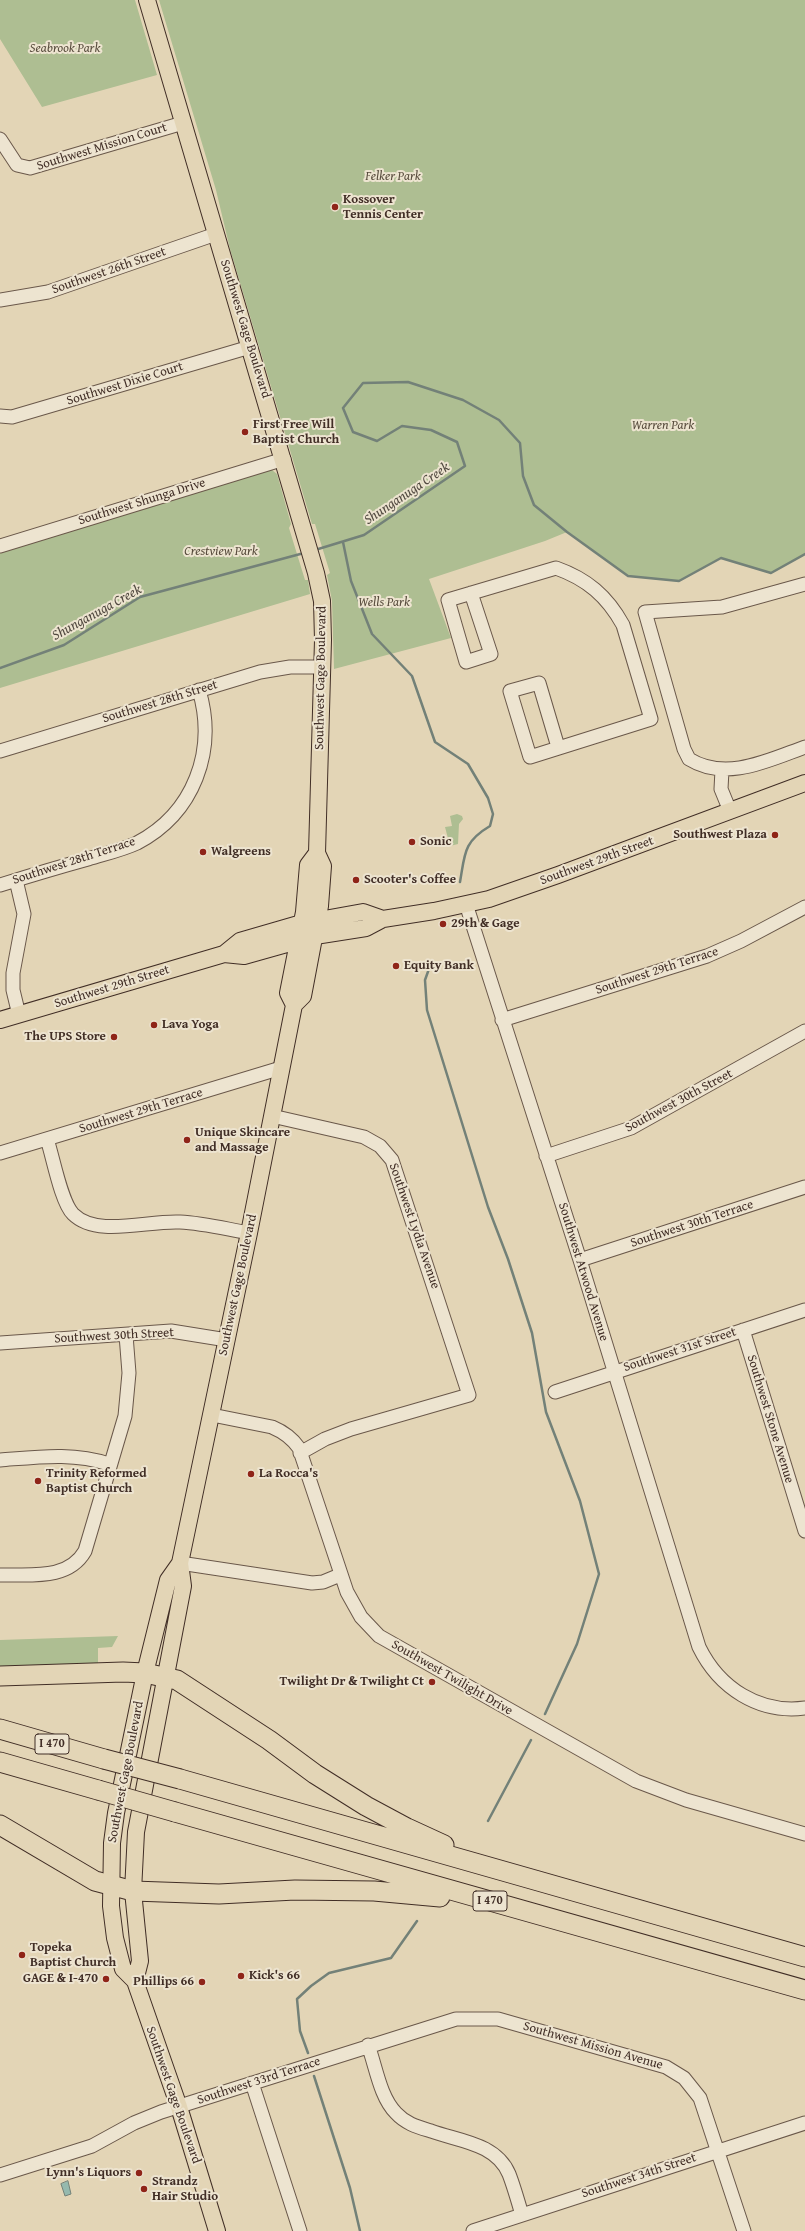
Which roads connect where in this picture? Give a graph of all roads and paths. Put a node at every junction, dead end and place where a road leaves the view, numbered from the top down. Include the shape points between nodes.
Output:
1 (147, 0) edge
2 (183, 123) junction
3 (0, 139) edge
4 (216, 234) junction
5 (0, 300) edge
6 (250, 347) junction
7 (0, 416) edge
8 (284, 459) junction
9 (0, 546) edge
10 (805, 584) edge
11 (471, 593) junction
12 (322, 667) junction
13 (199, 690) junction
14 (558, 747) junction
15 (805, 748) edge
16 (0, 751) edge
17 (722, 770) junction
18 (805, 783) edge
19 (730, 811) junction
20 (317, 853) junction
21 (16, 880) junction
22 (0, 885) edge
23 (466, 904) junction
24 (805, 907) edge
25 (318, 919) junction
26 (383, 919) junction
27 (302, 923) junction
28 (315, 936) junction
29 (298, 940) junction
30 (224, 954) junction
31 (294, 1005) junction
32 (19, 1015) junction
33 (0, 1020) edge
34 (502, 1020) junction
35 (805, 1031) edge
36 (281, 1068) junction
37 (272, 1116) junction
38 (47, 1139) junction
39 (0, 1153) edge
40 (546, 1156) junction
41 (805, 1187) edge
42 (249, 1233) junction
43 (580, 1260) junction
44 (805, 1310) edge
45 (743, 1330) junction
46 (126, 1335) junction
47 (227, 1340) junction
48 (0, 1343) edge
49 (614, 1372) junction
50 (555, 1392) dead end
51 (212, 1416) junction
52 (300, 1453) junction
53 (0, 1460) edge
54 (109, 1464) junction
55 (805, 1531) edge
56 (180, 1563) junction
57 (0, 1575) edge
58 (340, 1575) junction
59 (145, 1673) junction
60 (0, 1676) edge
61 (167, 1678) junction
62 (805, 1708) edge
63 (0, 1729) edge
64 (0, 1762) edge
65 (0, 1825) edge
66 (805, 1834) edge
67 (538, 1882) junction
68 (111, 1887) junction
69 (133, 1891) junction
70 (530, 1912) junction
71 (805, 1957) edge
72 (135, 1981) junction
73 (805, 1990) edge
74 (455, 2020) joint
75 (368, 2046) junction
76 (252, 2083) junction
77 (179, 2107) junction
78 (805, 2123) edge
79 (718, 2151) junction
80 (0, 2176) edge
81 (522, 2215) junction
82 (217, 2231) edge
83 (300, 2231) edge
84 (473, 2231) edge
85 (744, 2231) edge

1 - 2 main road, Southwest Gage Boulevard
2 - 3 street, Southwest Mission Court via 30,168 20,167
2 - 4 main road, Southwest Gage Boulevard
4 - 5 street, Southwest 26th Street via 48,292
4 - 6 main road, Southwest Gage Boulevard
6 - 7 street, Southwest Dixie Court via 12,417
6 - 8 main road, Southwest Gage Boulevard
8 - 9 street, Southwest Shunga Drive
8 - 12 main road, Southwest Gage Boulevard via 316,574 323,612
10 - 17 street via 722,607 645,612 686,755 694,762
11 - 11 street via 491,654 466,662 448,600
11 - 14 street via 556,568 585,581 597,590 623,625 651,718
12 - 13 street, Southwest 28th Street via 290,667 260,672
12 - 20 main road, Southwest Gage Boulevard
13 - 16 street, Southwest 28th Street
13 - 21 street, Southwest 28th Terrace via 206,730 204,757 189,796 171,819 150,835 126,847
14 - 14 street via 530,757 510,691 539,683
15 - 17 street via 756,765
17 - 19 street via 721,789
18 - 19 main road, Southwest 29th Street
19 - 23 main road, Southwest 29th Street via 527,886
20 - 25 main road, Southwest Gage Boulevard via 323,866
20 - 27 main road, Southwest Gage Boulevard via 308,864
21 - 22 street, Southwest 28th Terrace
21 - 32 street via 24,914 13,973 13,990
23 - 26 main road, Southwest 29th Street
23 - 34 street, Southwest Atwood Avenue
24 - 34 street, Southwest 29th Terrace via 707,956
25 - 26 main road, Southwest 29th Street via 364,912
25 - 27 main road, Southwest 29th Street
25 - 28 main road, Southwest Gage Boulevard
26 - 28 main road, Southwest 29th Street via 366,928
27 - 29 main road, Southwest Gage Boulevard
27 - 30 main road, Southwest 29th Street via 240,941
28 - 29 main road, Southwest 29th Street
28 - 31 main road, Southwest Gage Boulevard via 303,996
29 - 30 main road, Southwest 29th Street via 244,956
29 - 31 main road, Southwest Gage Boulevard via 288,993
30 - 32 main road, Southwest 29th Street
31 - 36 main road, Southwest Gage Boulevard
32 - 33 main road, Southwest 29th Street
34 - 40 street, Southwest Atwood Avenue
35 - 40 street, Southwest 30th Street via 631,1128
36 - 37 main road, Southwest Gage Boulevard
36 - 38 street, Southwest 29th Terrace
37 - 42 main road, Southwest Gage Boulevard
37 - 52 street, Southwest Lydia Avenue via 364,1137 380,1146 392,1160 468,1395 351,1429 325,1439
38 - 39 street, Southwest 29th Terrace
38 - 42 street via 68,1207 85,1223 108,1227 185,1222
40 - 43 street, Southwest Atwood Avenue
41 - 43 street, Southwest 30th Terrace
42 - 47 main road, Southwest Gage Boulevard
43 - 49 street, Southwest Atwood Avenue
44 - 45 street, Southwest 31st Street
45 - 49 street, Southwest 31st Street
45 - 55 street, Southwest Stone Avenue
46 - 47 street, Southwest 30th Street via 171,1331
46 - 48 street, Southwest 30th Street
46 - 54 street via 128,1395 122,1429
47 - 51 main road, Southwest Gage Boulevard
49 - 50 street, Southwest 31st Street
49 - 62 street, Southwest Atwood Avenue via 698,1642 712,1668 740,1694 770,1706
51 - 52 street, Southwest Twilight Drive via 272,1427 288,1436
51 - 56 main road, Southwest Gage Boulevard
52 - 58 street, Southwest Twilight Drive
53 - 54 street via 66,1456
54 - 57 street via 85,1551 76,1563 49,1574
56 - 58 street via 312,1583 323,1582
56 - 59 main road, Southwest Gage Boulevard via 168,1580
56 - 61 main road, Southwest Gage Boulevard via 183,1586
58 - 66 street, Southwest Twilight Drive via 356,1609 379,1636 535,1726 656,1790
59 - 60 highway via 108,1671
59 - 61 highway
59 - 68 main road, Southwest Gage Boulevard via 116,1813
61 - 67 highway via 177,1680 366,1806 420,1834
61 - 69 main road, Southwest Gage Boulevard via 138,1816
63 - 67 highway, I 470, bridge
64 - 70 highway, I 470, bridge
65 - 68 highway via 95,1881
67 - 71 highway, I 470
68 - 69 highway
68 - 72 main road, Southwest Gage Boulevard via 118,1953 123,1969
69 - 70 highway via 219,1894 295,1890 380,1891 420,1894
69 - 72 main road, Southwest Gage Boulevard via 140,1961
70 - 73 highway, I 470
72 - 77 main road, Southwest Gage Boulevard
74 - 75 street, Southwest 33rd Terrace
74 - 79 street, Southwest Mission Avenue via 498,2019 666,2067 684,2078 700,2098
75 - 76 street, Southwest 33rd Terrace
75 - 81 street via 386,2098 396,2113 418,2127 476,2145 493,2154 509,2174
76 - 77 street, Southwest 33rd Terrace
76 - 83 street
77 - 80 street, Southwest 33rd Terrace via 143,2118 92,2146
77 - 82 main road, Southwest Gage Boulevard
78 - 79 street, Southwest 34th Street
79 - 81 street, Southwest 34th Street
79 - 85 street, Southwest Mission Avenue
81 - 84 street, Southwest 34th Street

